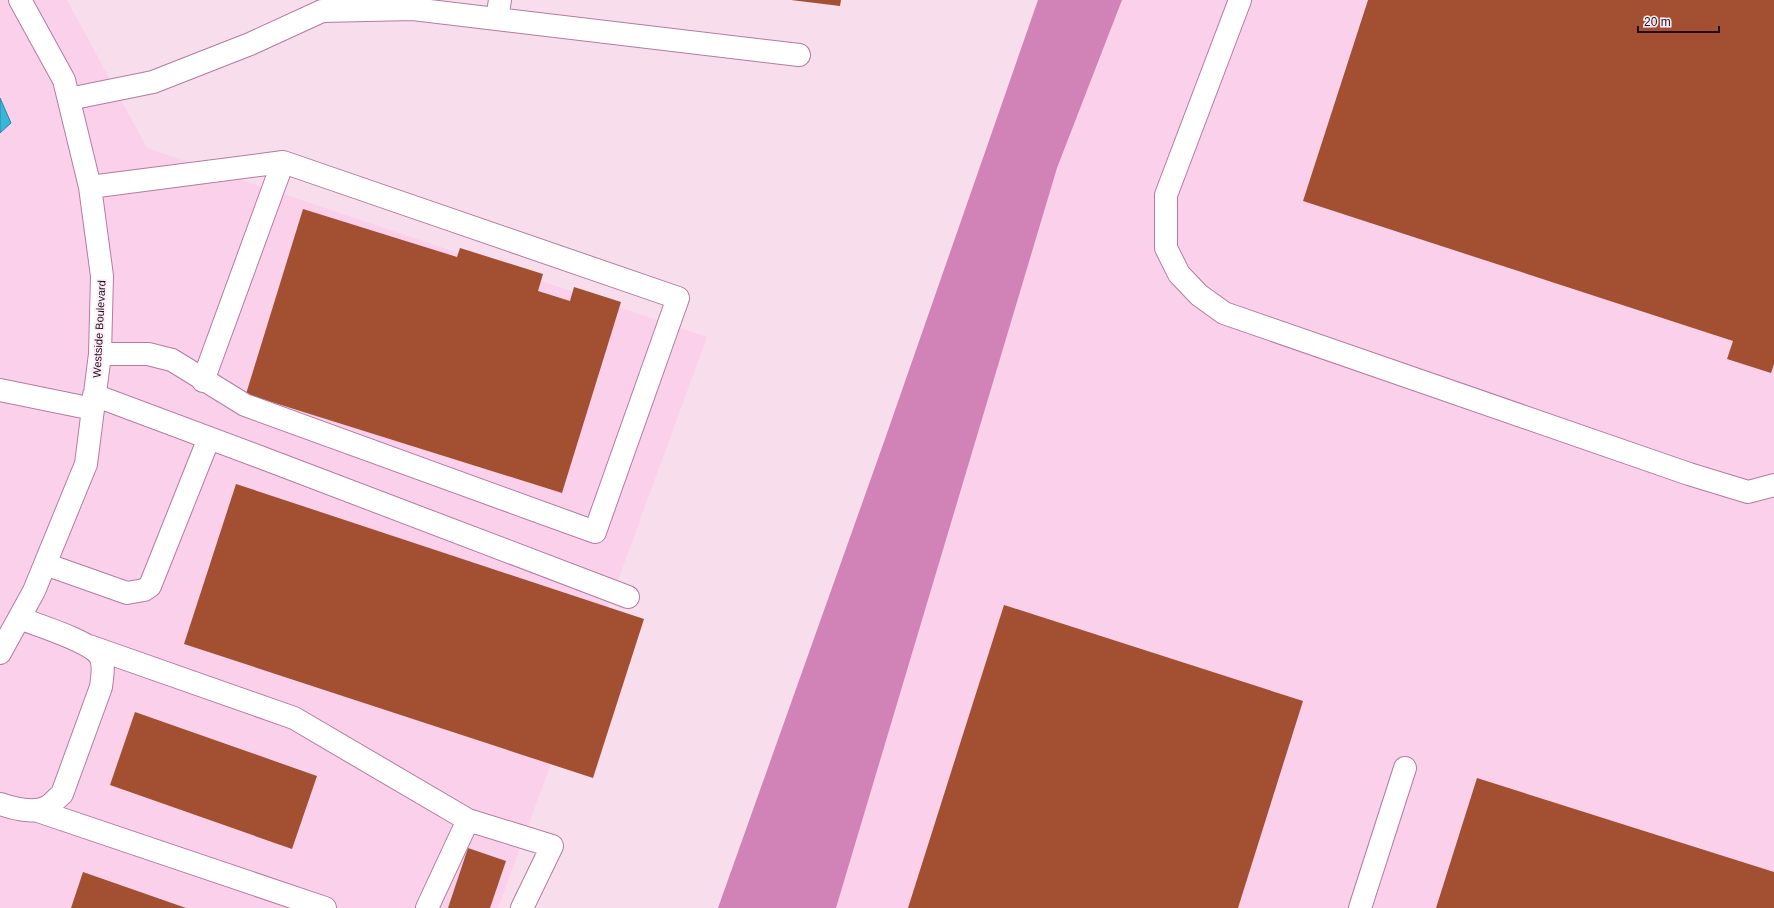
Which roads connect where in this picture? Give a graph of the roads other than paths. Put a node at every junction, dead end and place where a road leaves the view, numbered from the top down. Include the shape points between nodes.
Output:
1 (20, 0) edge
2 (1240, 0) edge
3 (499, 10) edge
4 (799, 55) dead end
5 (69, 99) junction
6 (283, 162) junction
7 (90, 187) junction
8 (100, 354) junction
9 (203, 380) junction
10 (0, 390) edge
11 (93, 402) junction
12 (210, 438) junction
13 (1774, 485) edge
14 (45, 564) junction
15 (628, 597) dead end
16 (19, 618) junction
17 (89, 646) junction
18 (0, 653) edge
19 (1405, 768) dead end
20 (0, 804) edge
21 (35, 810) junction
22 (468, 820) junction
23 (325, 908) edge
24 (427, 908) edge
25 (522, 908) edge
26 (1360, 908) edge

1 - 5 street, Westside Boulevard via 64,80
2 - 13 street via 1166,195 1166,248 1179,274 1199,295 1224,313 1689,474 1748,492
3 - 4 street
3 - 5 street via 322,11 250,44 153,82
5 - 7 street, Westside Boulevard
6 - 7 street
6 - 9 street
6 - 9 street via 678,298 595,532 246,405
7 - 8 street, Westside Boulevard via 102,276
8 - 9 street via 148,354 172,360
8 - 11 street, Westside Boulevard
10 - 11 street
11 - 12 street
11 - 14 street, Westside Boulevard via 86,464
12 - 14 street via 150,586 144,590 127,593
12 - 15 street
14 - 16 street, Westside Boulevard
16 - 17 street
16 - 18 street, Westside Boulevard
17 - 21 street via 100,656 103,670 101,686 62,794 49,806
17 - 22 street via 294,718
19 - 26 street
20 - 21 street
21 - 23 street
22 - 24 street
22 - 25 street via 552,846

